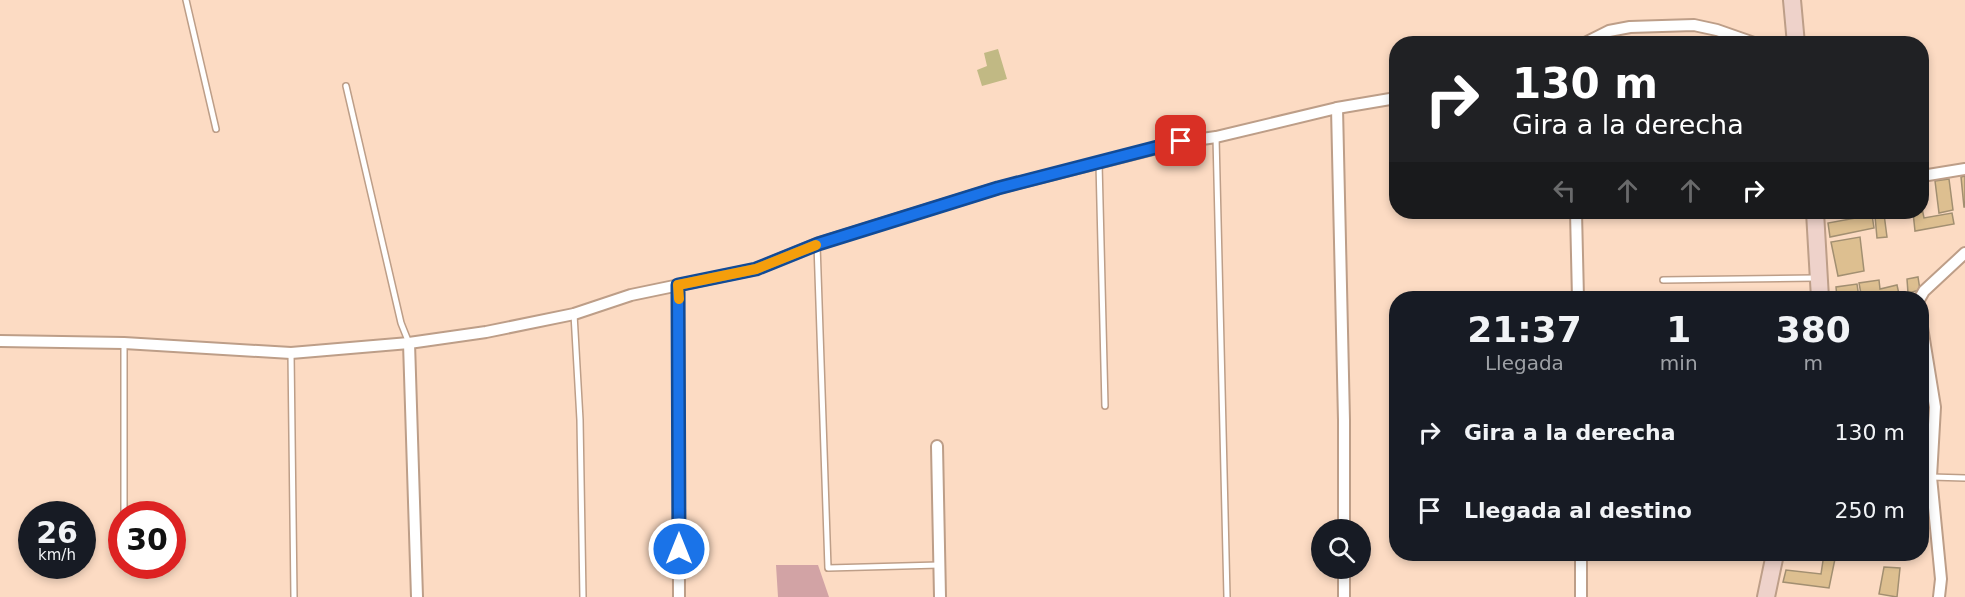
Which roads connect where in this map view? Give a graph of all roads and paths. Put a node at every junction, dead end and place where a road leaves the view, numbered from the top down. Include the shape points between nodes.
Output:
1 (186, 0) edge
2 (1792, 0) edge
3 (1599, 36) edge
4 (1734, 36) edge
5 (1795, 36) edge
6 (346, 86) dead end
7 (1389, 99) edge
8 (1337, 108) junction
9 (216, 129) dead end
10 (1216, 137) junction
11 (1099, 163) junction
12 (1965, 169) edge
13 (1929, 175) edge
14 (1576, 219) edge
15 (1816, 219) edge
16 (818, 244) junction
17 (1965, 253) edge
18 (1820, 278) junction
19 (1663, 280) dead end
20 (678, 285) junction
21 (1578, 291) edge
22 (1820, 291) edge
23 (1924, 291) edge
24 (574, 314) junction
25 (0, 341) edge
26 (124, 343) junction
27 (410, 343) junction
28 (291, 353) junction
29 (1929, 370) edge
30 (1105, 406) dead end
31 (937, 446) dead end
32 (1931, 477) junction
33 (1965, 478) edge
34 (124, 501) edge
35 (1344, 519) edge
36 (1581, 561) edge
37 (1774, 561) edge
38 (939, 565) junction
39 (1344, 579) edge
40 (294, 597) edge
41 (417, 597) edge
42 (583, 597) edge
43 (679, 597) edge
44 (939, 597) edge
45 (1227, 597) edge
46 (1344, 597) edge
47 (1581, 597) edge
48 (1766, 597) edge
49 (1939, 597) edge

1 - 9 lane
2 - 5 main road
3 - 4 street via 1630,27 1694,25
6 - 27 lane via 401,323
7 - 8 street
8 - 10 street
8 - 35 street
10 - 11 street via 1181,141
10 - 45 lane
11 - 16 street via 998,188
11 - 30 lane
12 - 13 street
14 - 21 street
15 - 18 main road
16 - 20 street via 756,269
16 - 38 lane via 828,568
17 - 23 street
18 - 19 lane
18 - 22 main road
20 - 24 street
20 - 43 street
24 - 27 street
24 - 42 lane
25 - 26 street
26 - 28 street
26 - 34 lane
27 - 28 street
27 - 41 street
28 - 40 lane
29 - 32 street via 1935,407
31 - 38 street
32 - 33 lane
32 - 49 street via 1941,579
36 - 47 street
37 - 48 main road
38 - 44 street
39 - 46 street

